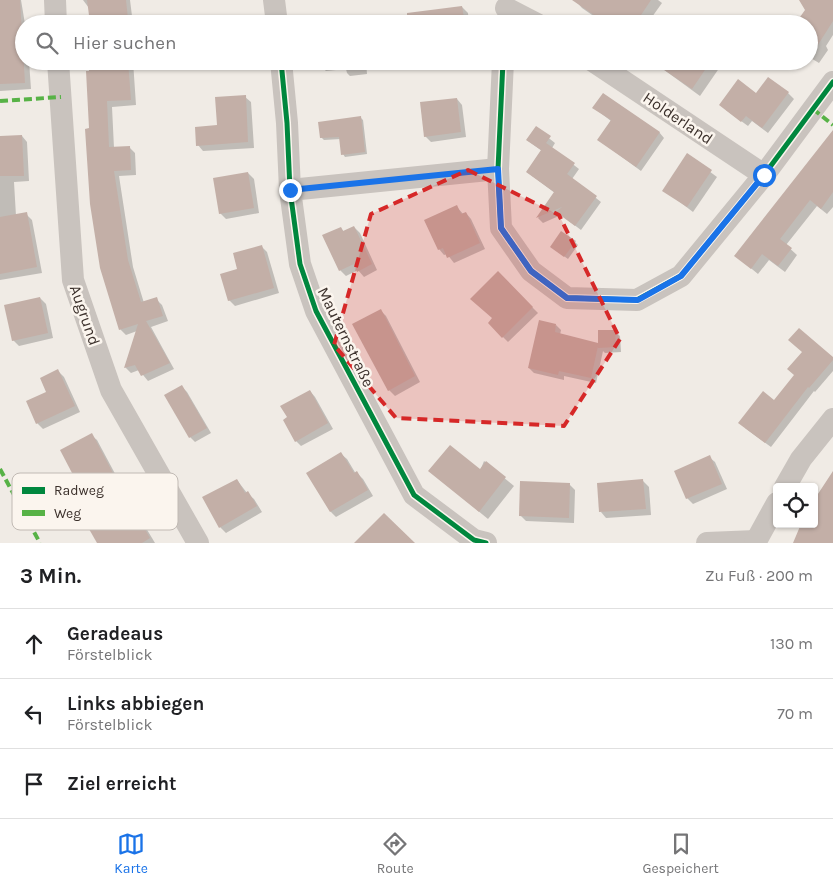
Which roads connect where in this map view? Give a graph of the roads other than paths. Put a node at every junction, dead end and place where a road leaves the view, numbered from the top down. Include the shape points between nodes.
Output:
1 (54, 0) edge
2 (274, 0) edge
3 (55, 15) edge
4 (276, 15) edge
5 (59, 70) edge
6 (282, 70) edge
7 (503, 70) edge
8 (606, 70) edge
9 (833, 82) edge
10 (498, 169) junction
11 (764, 175) junction
12 (290, 190) junction
13 (833, 419) edge
14 (158, 473) edge
15 (788, 483) edge
16 (178, 508) edge
17 (773, 510) edge
18 (756, 542) edge
19 (198, 543) edge
20 (486, 543) edge
21 (706, 543) edge

1 - 3 street
2 - 4 street
5 - 14 street, Augrund via 72,280 111,390
6 - 12 street, Mauternstraße
7 - 10 street
8 - 11 street, Holderland
9 - 11 street
10 - 11 street via 501,228 531,271 567,298 638,300 681,276
10 - 12 street
12 - 20 street, Mauternstraße via 300,264 316,311 414,495 474,540
13 - 15 street via 801,459
16 - 19 street, Augrund
17 - 18 street
18 - 21 street

